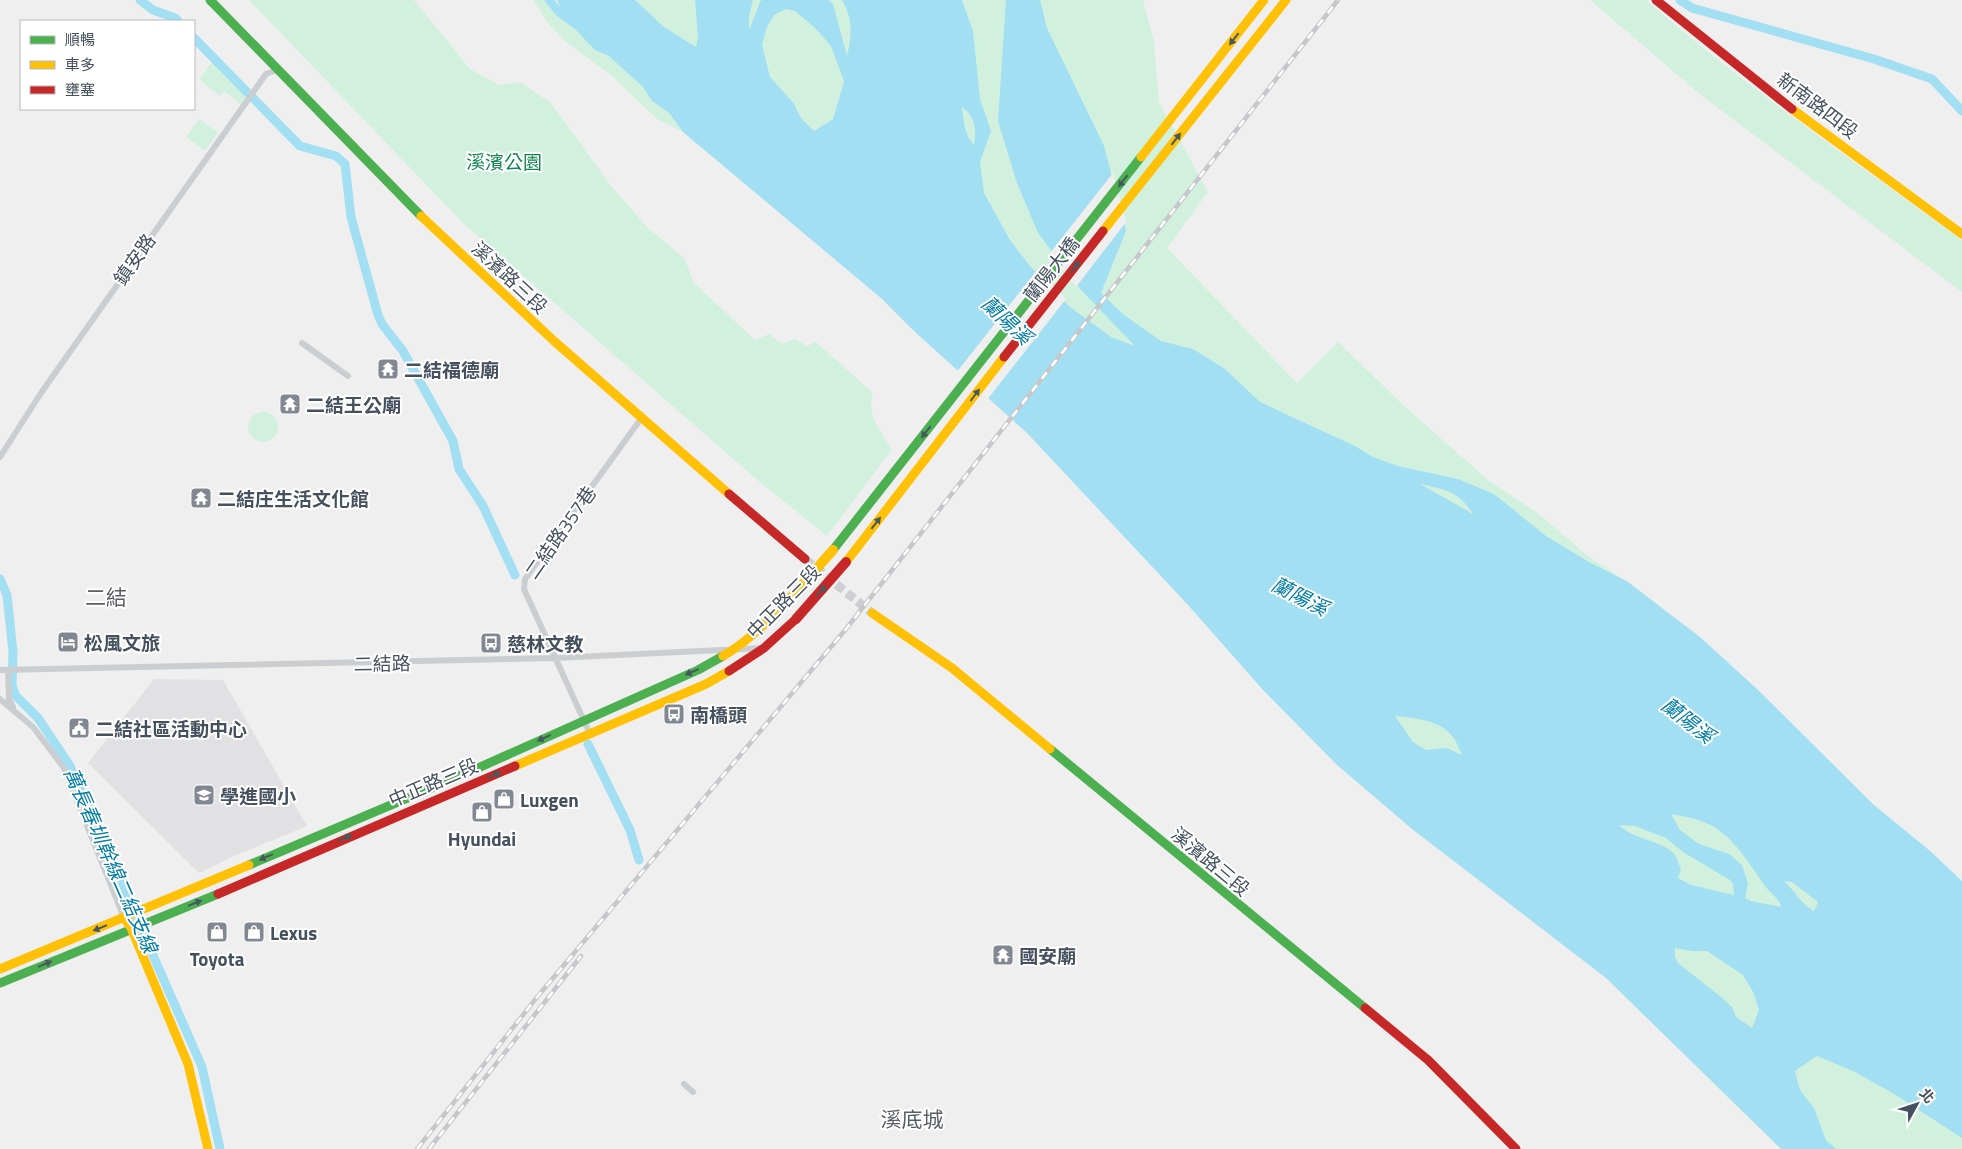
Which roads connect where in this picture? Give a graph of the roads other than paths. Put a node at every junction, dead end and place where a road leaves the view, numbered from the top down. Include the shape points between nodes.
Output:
1 (210, 0) edge
2 (1264, 0) edge
3 (1286, 0) edge
4 (1662, 1) edge
5 (277, 70) junction
6 (1962, 234) edge
7 (302, 343) dead end
8 (348, 376) dead end
9 (640, 420) junction
10 (0, 457) edge
11 (833, 550) joint
12 (805, 559) tunnel mouth
13 (846, 562) joint
14 (514, 588) dead end
15 (524, 588) junction
16 (872, 613) tunnel mouth
17 (764, 648) junction
18 (736, 649) junction
19 (555, 658) junction
20 (0, 670) edge
21 (9, 671) junction
22 (0, 699) edge
23 (15, 710) junction
24 (584, 720) junction
25 (590, 734) junction
26 (284, 850) junction
27 (290, 862) junction
28 (124, 918) junction
29 (132, 928) junction
30 (0, 969) edge
31 (0, 983) edge
32 (684, 1084) dead end
33 (693, 1092) dead end
34 (208, 1149) edge
35 (1516, 1149) edge

1 - 5 main road, 溪濱路三段
2 -> 11 main road, 蘭陽大橋
13 -> 3 main road, 蘭陽大橋
4 - 6 main road, 新南路四段 via 1794,110
5 - 9 main road, 溪濱路三段 via 456,250
5 - 10 street, 鎮安路 via 266,74 254,90 41,392
7 - 8 street
9 - 12 main road, 溪濱路三段
9 - 15 street, 二結路357巷 via 532,566
11 - 18 main road, 中正路三段, bridge via 760,629
17 -> 13 main road, 中正路三段, bridge via 796,619
14 - 15 street
15 - 19 street, 二結路357巷
16 - 35 main road, 溪濱路三段 via 952,668 1428,1060
17 - 18 street, 二結路
17 - 25 main road, 中正路三段 via 706,684
18 - 19 street, 二結路
18 -> 24 main road, 中正路三段 via 698,670
19 - 21 street, 二結路
19 - 24 street, 二結路357巷
20 - 21 street, 二結路
21 - 23 street via 9,699
22 - 23 street
23 - 28 street via 33,727 64,768
24 - 25 street, 二結路357巷
24 -> 26 main road, 中正路三段
27 -> 25 main road, 中正路三段
26 - 27 main road
26 -> 28 main road, 中正路三段
29 -> 27 main road, 中正路三段
28 - 29 main road
28 -> 30 main road, 中正路三段
31 -> 29 main road, 中正路三段
29 - 34 main road via 188,1064
32 - 33 street

